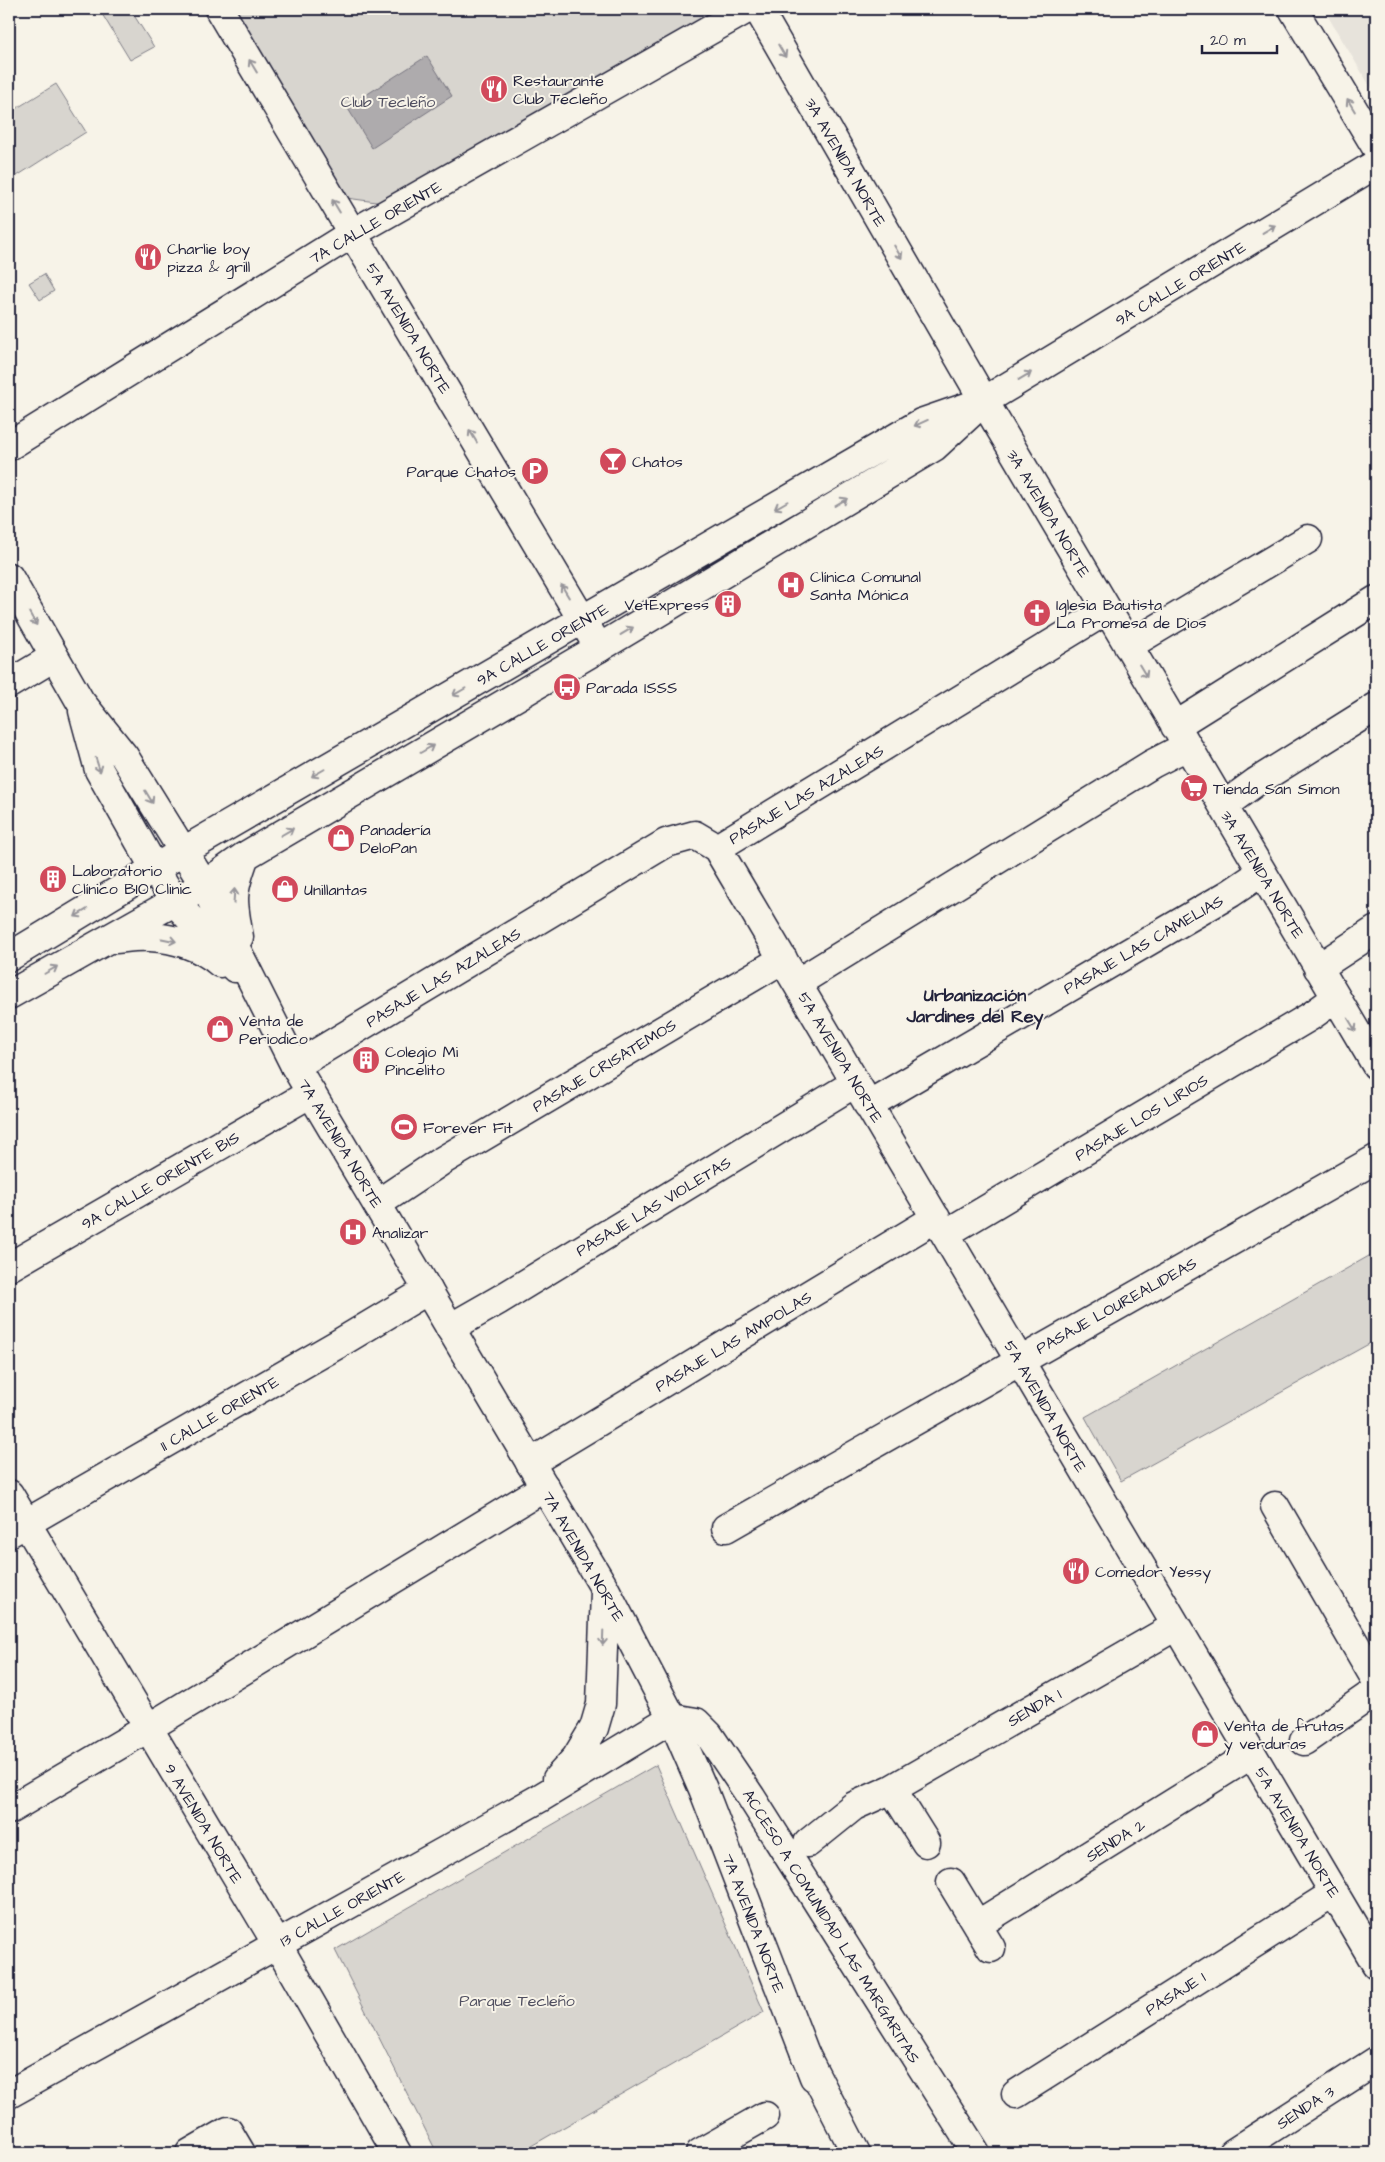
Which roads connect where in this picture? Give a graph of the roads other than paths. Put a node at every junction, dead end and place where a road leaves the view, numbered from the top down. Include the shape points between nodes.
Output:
1 (219, 9) edge
2 (746, 9) edge
3 (758, 9) edge
4 (1294, 9) edge
5 (1376, 147) edge
6 (1376, 164) edge
7 (353, 234) junction
8 (984, 401) junction
9 (9, 446) edge
10 (1308, 539) dead end
11 (9, 577) edge
12 (1376, 600) edge
13 (1107, 610) junction
14 (582, 620) junction
15 (1128, 646) junction
16 (599, 648) junction
17 (54, 657) junction
18 (9, 684) edge
19 (80, 701) junction
20 (1376, 707) edge
21 (1181, 736) junction
22 (1223, 806) junction
23 (717, 848) junction
24 (182, 852) junction
25 (245, 856) junction
26 (155, 869) junction
27 (1262, 872) junction
28 (204, 885) junction
29 (175, 902) junction
30 (1376, 930) edge
31 (103, 940) junction
32 (9, 957) edge
33 (782, 959) junction
34 (1318, 968) junction
35 (797, 984) junction
36 (258, 993) junction
37 (9, 995) edge
38 (1336, 998) junction
39 (1376, 1065) edge
40 (295, 1066) junction
41 (311, 1093) junction
42 (862, 1094) junction
43 (1376, 1158) edge
44 (377, 1204) junction
45 (940, 1226) junction
46 (9, 1268) edge
47 (428, 1290) junction
48 (450, 1328) junction
49 (1019, 1360) junction
50 (530, 1463) junction
51 (545, 1487) junction
52 (9, 1494) edge
53 (1275, 1506) dead end
54 (17, 1528) edge
55 (726, 1528) dead end
56 (605, 1589) junction
57 (1176, 1626) junction
58 (1376, 1680) edge
59 (1376, 1691) edge
60 (672, 1718) junction
61 (148, 1728) junction
62 (1304, 1741) dead end
63 (1252, 1754) junction
64 (892, 1789) junction
65 (540, 1798) junction
66 (9, 1810) edge
67 (808, 1843) dead end
68 (926, 1843) dead end
69 (951, 1882) dead end
70 (1334, 1894) junction
71 (977, 1925) junction
72 (277, 1944) junction
73 (991, 1948) dead end
74 (1376, 1963) edge
75 (805, 2054) junction
76 (1376, 2061) edge
77 (9, 2094) edge
78 (1016, 2094) dead end
79 (765, 2116) dead end
80 (838, 2145) edge
81 (190, 2153) edge
82 (241, 2153) edge
83 (397, 2153) edge
84 (700, 2153) edge
85 (856, 2153) edge
86 (976, 2153) edge
87 (1233, 2153) edge

7 -> 1 main road, 5A AVENIDA NORTE
2 - 7 main road, 7A CALLE ORIENTE
3 -> 8 main road, 3A AVENIDA NORTE
5 -> 4 main road
8 -> 6 main road, 9A CALLE ORIENTE
7 - 9 main road, 7A CALLE ORIENTE
14 -> 7 main road, 5A AVENIDA NORTE
8 - 13 main road, 3A AVENIDA NORTE
8 -> 14 main road, 9A CALLE ORIENTE via 920,423
16 -> 8 main road, 9A CALLE ORIENTE via 934,446
10 - 15 main road
11 -> 17 main road, 7A AVENIDA NORTE
12 - 21 main road
13 - 15 main road, 3A AVENIDA NORTE
13 - 23 main road, PASAJE LAS AZALEAS
14 - 16 main road, 5A AVENIDA NORTE
14 -> 24 main road, 9A CALLE ORIENTE
15 -> 21 main road, 3A AVENIDA NORTE
25 -> 16 main road, 9A CALLE ORIENTE
17 - 18 main road
17 - 19 main road, 7A AVENIDA NORTE
19 -> 24 main road, 7A AVENIDA NORTE via 124,756
19 -> 26 main road, 7A AVENIDA NORTE via 99,770
20 - 22 main road
21 - 22 main road, 3A AVENIDA NORTE
21 - 35 main road via 1152,764
22 - 27 main road, 3A AVENIDA NORTE
23 - 33 main road, 5A AVENIDA NORTE
23 - 40 main road, PASAJE LAS AZALEAS via 695,835 666,843
24 - 26 main road, 9A CALLE ORIENTE
24 - 28 main road, 7A AVENIDA NORTE
25 - 28 main road, 9A CALLE ORIENTE
36 -> 25 main road via 239,941 233,910 233,893
26 - 29 main road, 7A AVENIDA NORTE
26 -> 32 main road, 9A CALLE ORIENTE
27 - 34 main road, 3A AVENIDA NORTE
27 - 42 main road, PASAJE LAS CAMELIAS via 1231,893
28 - 29 main road, 9A CALLE ORIENTE
28 - 36 main road, 7A AVENIDA NORTE
29 - 31 main road, 9A CALLE ORIENTE
29 - 36 main road, 7A AVENIDA NORTE
30 - 34 main road
31 -> 36 main road via 150,937 184,943 212,955
37 -> 31 main road, 9A CALLE ORIENTE
33 - 35 main road, 5A AVENIDA NORTE
33 - 44 main road, PASAJE CRISATEMOS via 440,1162
34 - 38 main road, 3A AVENIDA NORTE
35 - 42 main road, 5A AVENIDA NORTE
36 - 40 main road, 7A AVENIDA NORTE
38 -> 39 main road, 3A AVENIDA NORTE
38 - 45 main road, PASAJE LOS LIRIOS via 1311,1016
40 - 41 main road, 7A AVENIDA NORTE
41 - 44 main road, 7A AVENIDA NORTE
41 - 46 main road, 9A CALLE ORIENTE BIS
42 - 45 main road, 5A AVENIDA NORTE
42 - 48 main road, PASAJE LAS VIOLETAS
43 - 49 main road, PASAJE LOUREALIDEAS
44 - 47 main road, 7A AVENIDA NORTE
45 - 49 main road, 5A AVENIDA NORTE
45 - 50 main road, PASAJE LAS AMPOLAS
47 - 48 main road, 7A AVENIDA NORTE
47 - 54 main road, 11 CALLE ORIENTE
48 - 50 main road, 7A AVENIDA NORTE
49 - 55 main road, PASAJE LOUREALIDEAS
49 - 57 main road, 5A AVENIDA NORTE
50 - 51 main road, 7A AVENIDA NORTE
51 - 56 main road, 7A AVENIDA NORTE
51 - 61 main road
52 - 54 main road, 9 AVENIDA NORTE
53 - 58 main road
54 - 61 main road, 9 AVENIDA NORTE
56 - 60 main road, 7A AVENIDA NORTE
56 -> 65 main road via 601,1704 594,1728 576,1758
57 - 63 main road, 5A AVENIDA NORTE
57 - 64 main road, SENDA 1
59 - 62 main road
60 - 65 main road, 13 CALLE ORIENTE
60 - 75 main road, 7A AVENIDA NORTE via 703,1789
60 - 86 main road, ACCESO A COMUNIDAD LAS MARGARITAS via 696,1722 709,1735
61 - 66 main road
61 - 72 main road, 9 AVENIDA NORTE
63 - 70 main road, 5A AVENIDA NORTE
63 - 71 main road, SENDA 2
64 - 67 main road, SENDA 1 via 854,1806
64 - 68 main road
65 - 72 main road, 13 CALLE ORIENTE
69 - 71 main road
70 - 74 main road, 5A AVENIDA NORTE
70 - 78 main road, PASAJE 1
71 - 73 main road
72 - 77 main road, 13 CALLE ORIENTE
72 - 83 main road, 9 AVENIDA NORTE
75 - 80 main road, 7A AVENIDA NORTE
75 - 85 main road
76 - 87 main road, SENDA 3
79 - 84 main road
81 - 82 main road via 228,2131

